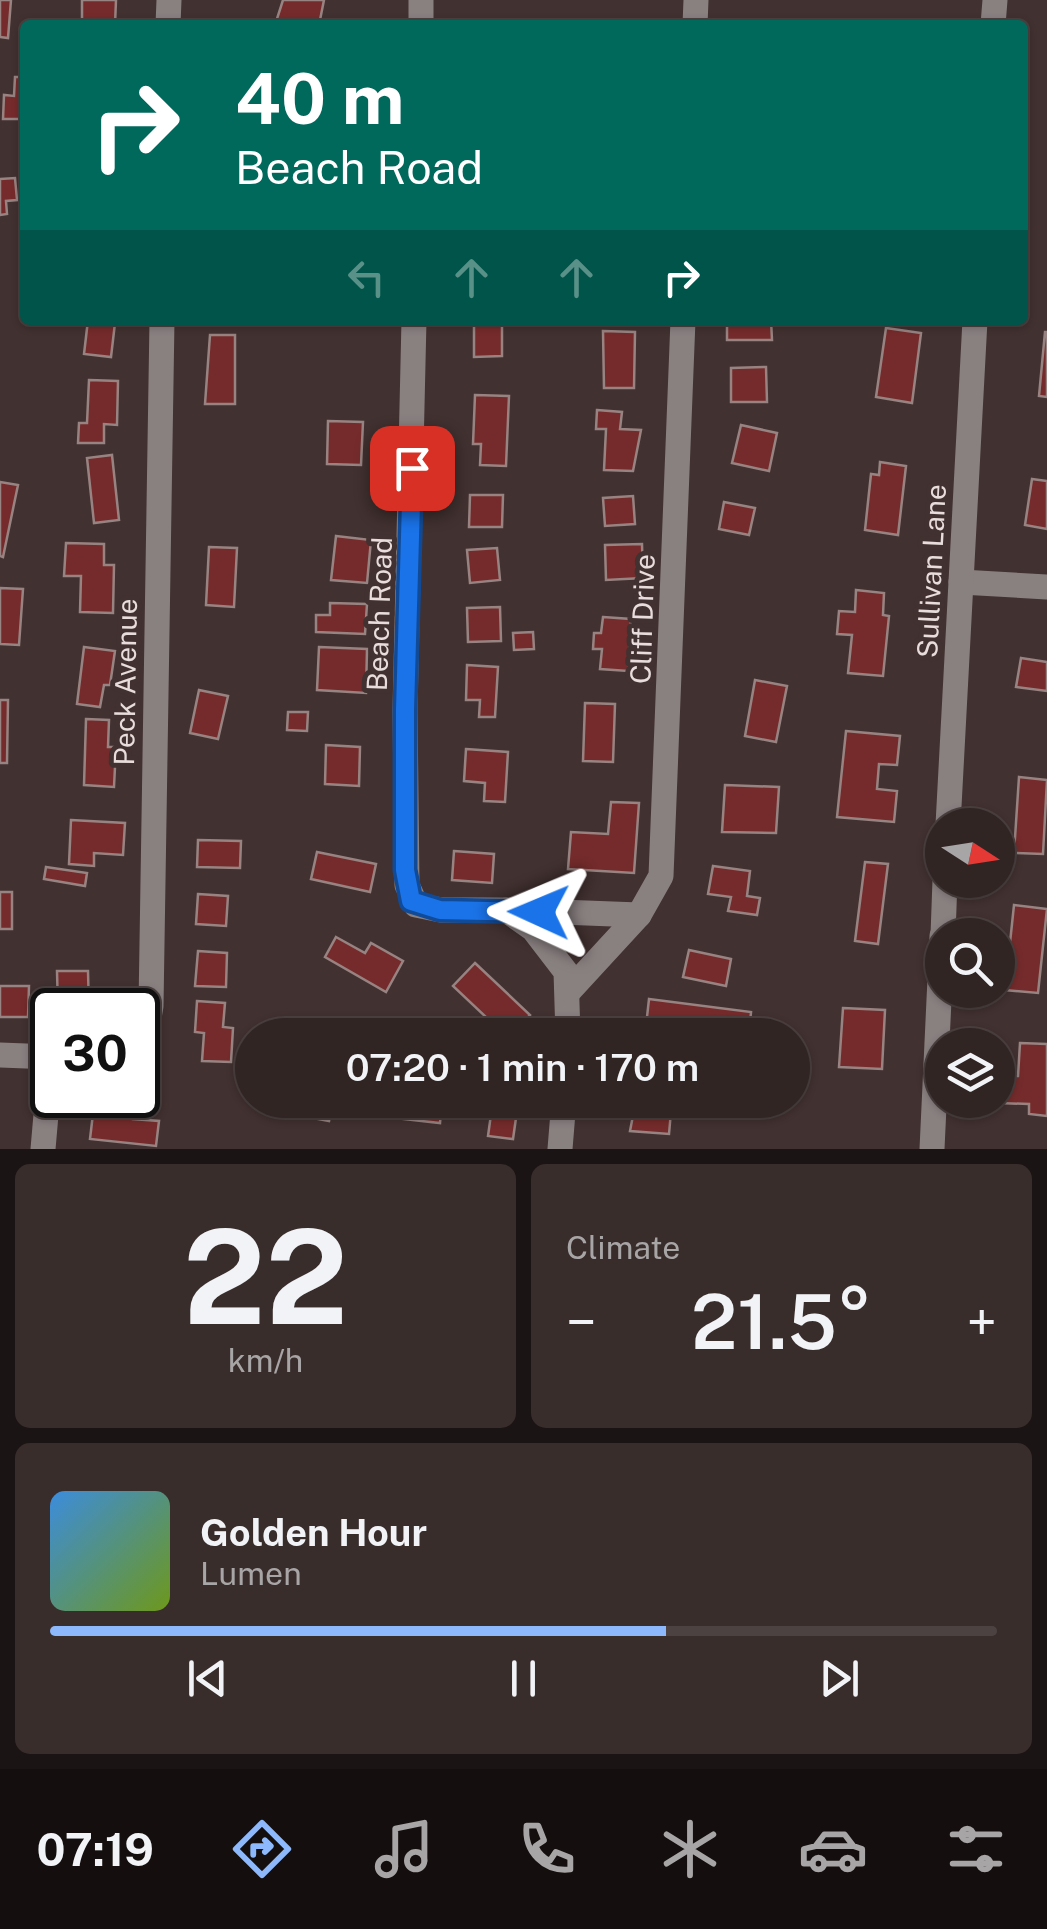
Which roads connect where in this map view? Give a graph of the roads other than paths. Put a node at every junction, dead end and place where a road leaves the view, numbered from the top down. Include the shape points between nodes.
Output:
1 (162, 325) edge
2 (414, 325) edge
3 (684, 325) edge
4 (975, 325) edge
5 (961, 582) junction
6 (1047, 587) edge
7 (949, 808) edge
8 (506, 910) junction
9 (639, 915) junction
10 (152, 988) edge
11 (570, 990) junction
12 (939, 1008) edge
13 (569, 1018) edge
14 (0, 1055) edge
15 (30, 1056) edge
16 (46, 1118) edge
17 (563, 1118) edge
18 (43, 1149) edge
19 (560, 1149) edge
20 (932, 1149) edge

1 - 10 street, Peck Avenue
2 - 8 street, Beach Road via 407,885 416,904
3 - 9 street, Cliff Drive via 664,852 658,886
4 - 5 street, Sullivan Lane
5 - 6 street
5 - 7 street, Sullivan Lane
8 - 9 street
8 - 11 street via 550,946
9 - 11 street, Cliff Drive
11 - 13 street
12 - 20 street
14 - 15 street
16 - 18 street
17 - 19 street

